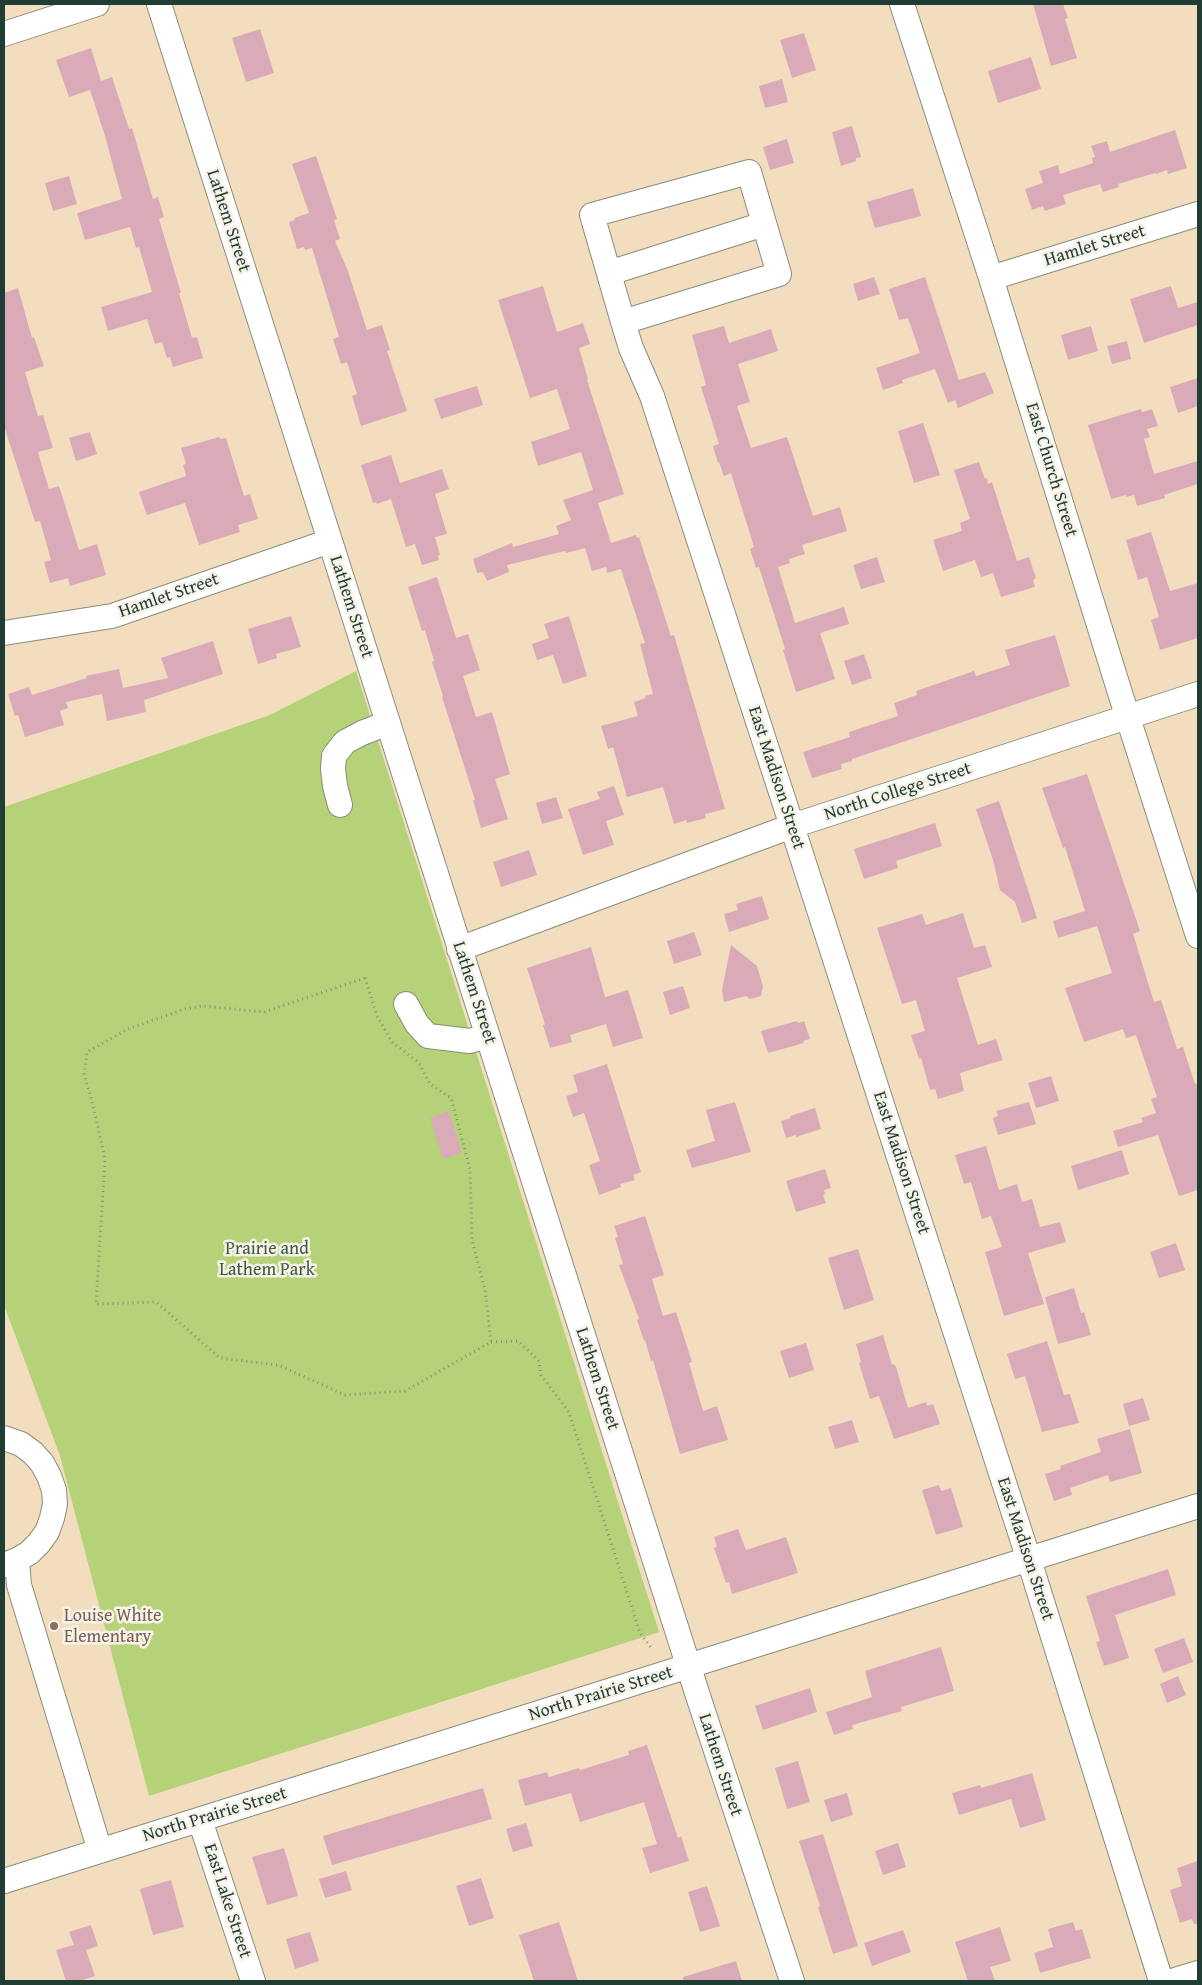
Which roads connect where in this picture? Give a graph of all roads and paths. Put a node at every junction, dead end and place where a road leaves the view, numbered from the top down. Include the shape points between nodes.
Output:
1 (97, 4) edge
2 (159, 4) edge
3 (902, 4) edge
4 (4, 34) edge
5 (1198, 214) edge
6 (764, 224) junction
7 (609, 273) junction
8 (991, 278) junction
9 (623, 322) junction
10 (330, 541) junction
11 (4, 633) edge
12 (1198, 694) edge
13 (1128, 717) junction
14 (388, 723) junction
15 (340, 805) dead end
16 (792, 826) junction
17 (1198, 936) edge
18 (460, 948) junction
19 (406, 1004) dead end
20 (487, 1036) junction
21 (491, 1342) junction
22 (4, 1438) edge
23 (1198, 1506) edge
24 (1029, 1560) junction
25 (11, 1562) edge
26 (652, 1649) dead end
27 (688, 1667) junction
28 (200, 1820) junction
29 (100, 1851) junction
30 (4, 1881) edge
31 (1198, 1973) edge
32 (253, 1981) edge
33 (792, 1981) edge
34 (1161, 1981) edge
35 (1172, 1981) edge

1 - 4 street
2 - 10 street, Lathem Street
3 - 8 street, East Church Street
5 - 8 street, Hamlet Street
6 - 7 street
6 - 7 street, East Madison Street via 749,172 592,215
6 - 9 street via 779,274
7 - 9 street, East Madison Street
8 - 13 street, East Church Street
9 - 16 street, East Madison Street via 652,396
10 - 11 street, Hamlet Street via 112,616
10 - 14 street, Lathem Street
12 - 13 street, North College Street
13 - 16 street, North College Street
13 - 17 street, East Church Street
14 - 15 street via 345,742 334,756 334,786
14 - 18 street, Lathem Street
16 - 18 street, North College Street
16 - 24 street, East Madison Street
18 - 20 street, Lathem Street
19 - 20 street via 428,1036 470,1041
20 - 27 street, Lathem Street
21 - 21 path via 484,1289 472,1240 470,1169 451,1098 430,1084 419,1063 392,1042 378,1016 365,978 264,1012 203,1006 185,1009 128,1029 87,1052 84,1075 104,1159 96,1304 156,1302 220,1358 278,1365 345,1394 405,1391
21 - 26 path via 518,1341 539,1361 541,1375 570,1412 640,1633
22 - 25 street via 21,1444 42,1463 54,1490 55,1504 47,1532 34,1548
23 - 24 street, North Prairie Street
24 - 27 street, North Prairie Street
24 - 34 street, East Madison Street
25 - 29 street
27 - 28 street, North Prairie Street
27 - 33 street, Lathem Street
28 - 29 street, North Prairie Street
28 - 32 street, East Lake Street
29 - 30 street, North Prairie Street
31 - 35 street

